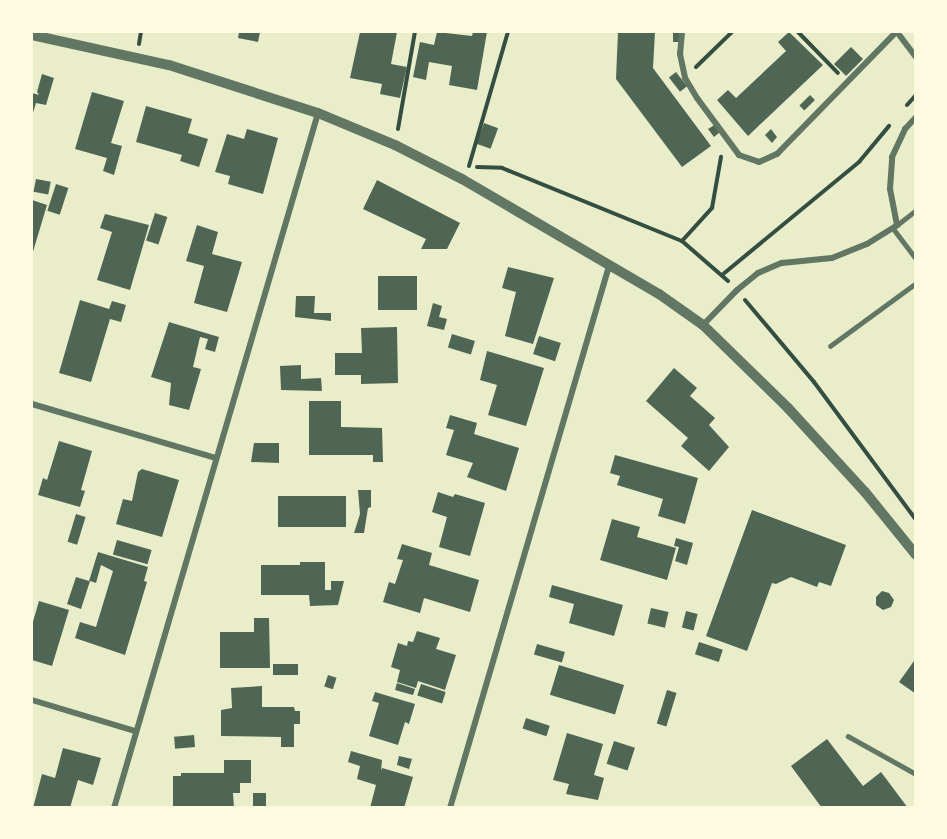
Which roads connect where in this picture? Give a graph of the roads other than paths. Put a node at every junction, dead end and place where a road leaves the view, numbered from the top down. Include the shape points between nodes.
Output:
1 (682, 32) edge
2 (896, 32) edge
3 (32, 35) edge
4 (915, 57) edge
5 (318, 113) junction
6 (915, 117) edge
7 (914, 212) edge
8 (915, 218) edge
9 (895, 226) junction
10 (915, 259) edge
11 (609, 266) junction
12 (915, 284) edge
13 (703, 325) junction
14 (830, 346) dead end
15 (32, 404) edge
16 (216, 458) junction
17 (915, 555) edge
18 (32, 700) edge
19 (135, 731) junction
20 (848, 736) dead end
21 (915, 774) edge
22 (114, 807) edge
23 (450, 807) edge

1 - 2 street via 685,78 739,155 759,162 777,154
2 - 4 street
3 - 5 street via 169,65
5 - 11 street via 462,179
5 - 16 street
6 - 9 street via 892,158 890,189
7 - 8 lane
7 - 9 lane
9 - 10 lane
9 - 13 street via 867,244 832,258 782,263 758,273
11 - 13 street
11 - 23 street
12 - 14 lane
13 - 17 street via 788,408 865,492
15 - 16 street
16 - 19 street
18 - 19 street
19 - 22 street
20 - 21 lane

